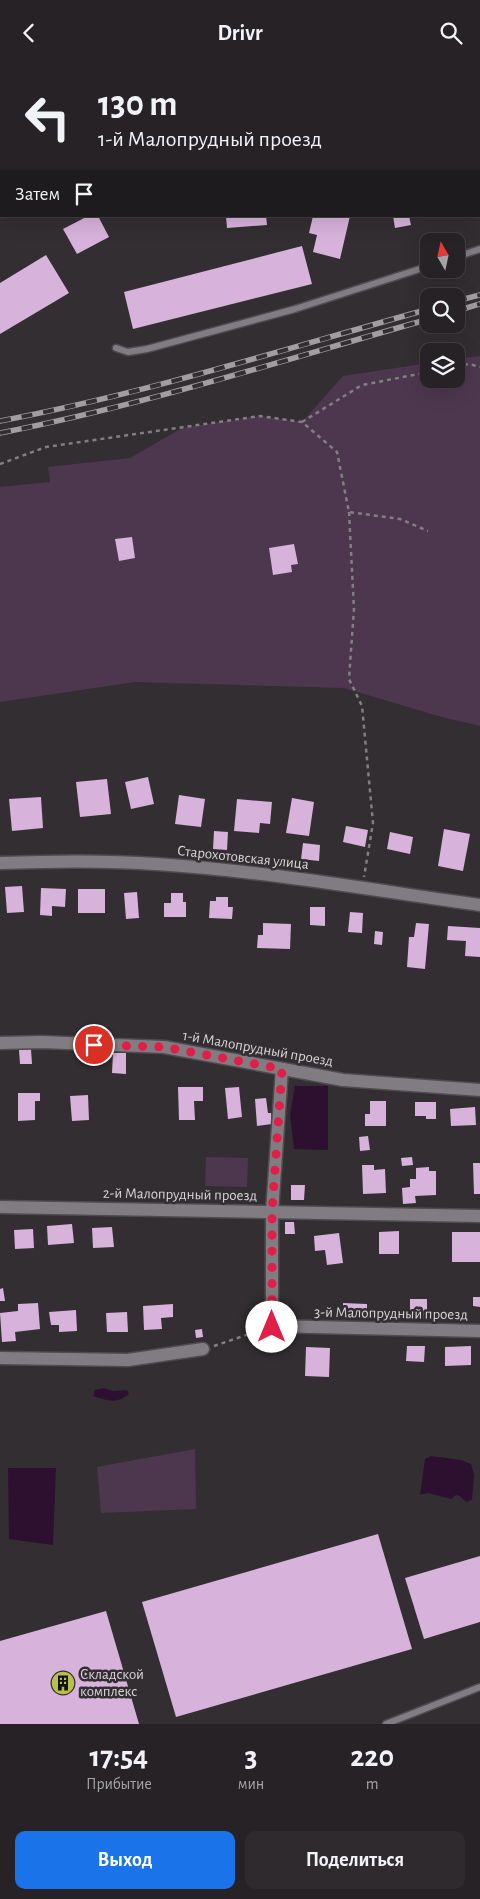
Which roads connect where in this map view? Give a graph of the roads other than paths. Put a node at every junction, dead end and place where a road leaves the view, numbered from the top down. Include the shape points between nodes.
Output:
1 (480, 249) edge
2 (465, 254) edge
3 (420, 269) edge
4 (116, 349) dead end
5 (0, 863) edge
6 (480, 905) edge
7 (0, 1043) edge
8 (282, 1069) junction
9 (480, 1090) edge
10 (0, 1207) edge
11 (272, 1212) junction
12 (480, 1217) edge
13 (480, 1331) edge
14 (203, 1349) road end
15 (0, 1358) edge
16 (480, 1687) edge
17 (386, 1724) edge

1 - 2 lane
3 - 4 lane via 295,309 147,349
5 - 6 street, Старохотовская улица via 66,860 155,863 272,875
7 - 8 street, 1-й Малопрудный проезд via 164,1047
8 - 9 street, 1-й Малопрудный проезд via 343,1080
8 - 11 street
10 - 11 street, 2-й Малопрудный проезд
11 - 12 street, 2-й Малопрудный проезд
11 - 13 street, 3-й Малопрудный проезд via 272,1327
14 - 15 street via 128,1360
16 - 17 lane

